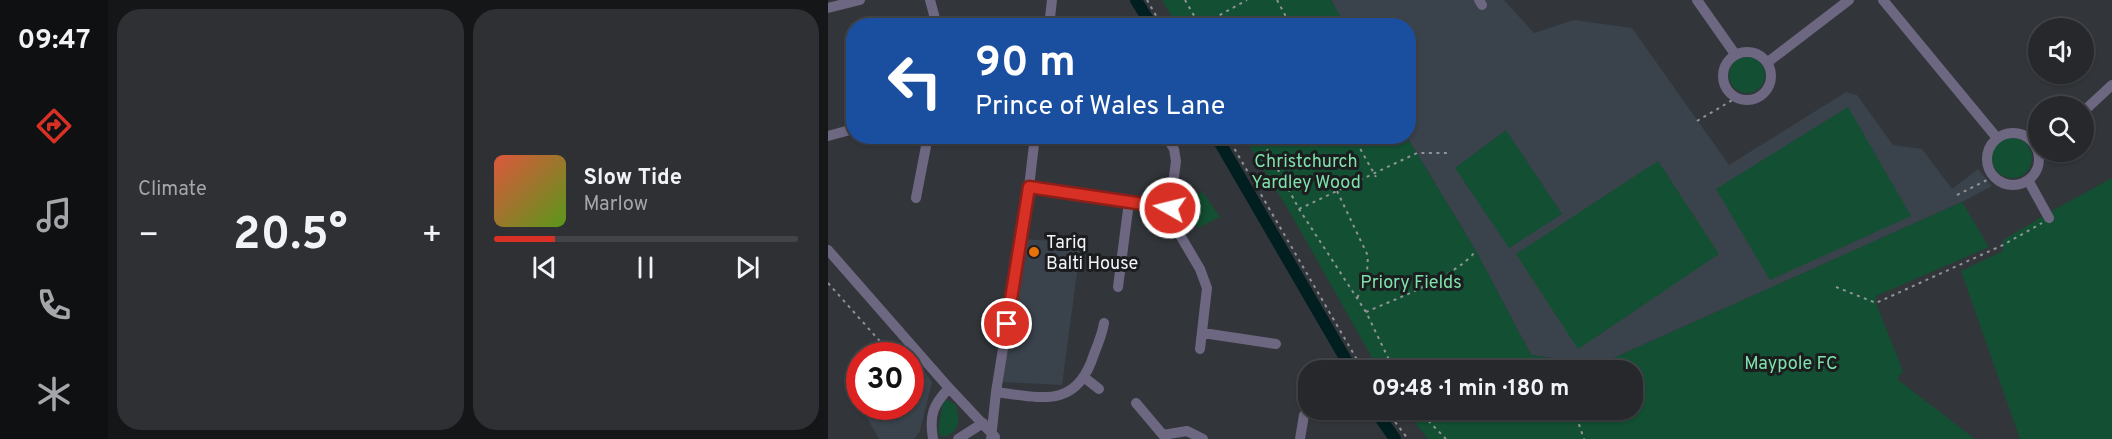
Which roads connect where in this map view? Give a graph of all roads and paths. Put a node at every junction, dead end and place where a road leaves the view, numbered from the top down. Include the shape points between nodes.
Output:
1 (860, 0) edge
2 (930, 0) edge
3 (1052, 0) edge
4 (1147, 0) edge
5 (1185, 0) edge
6 (1246, 0) edge
7 (1277, 0) edge
8 (1697, 0) edge
9 (1849, 0) edge
10 (1883, 0) edge
11 (828, 8) edge
12 (935, 18) edge
13 (1050, 18) edge
14 (1157, 18) edge
15 (1195, 18) edge
16 (1214, 18) edge
17 (1287, 18) edge
18 (1735, 54) junction
19 (1768, 62) junction
20 (2112, 85) edge
21 (1736, 98) junction
22 (2094, 102) edge
23 (1697, 121) dead end
24 (846, 131) edge
25 (828, 136) edge
26 (2028, 137) edge
27 (1997, 138) junction
28 (926, 144) edge
29 (1034, 144) edge
30 (1171, 144) edge
31 (1232, 144) edge
32 (1264, 144) edge
33 (1358, 144) edge
34 (1449, 153) dead end
35 (2038, 162) edge
36 (1375, 175) junction
37 (1993, 177) junction
38 (2028, 180) junction
39 (1029, 187) junction
40 (1337, 192) junction
41 (1957, 195) dead end
42 (916, 198) dead end
43 (1129, 202) junction
44 (1170, 208) junction
45 (1299, 209) junction
46 (2049, 218) joint
47 (828, 250) edge
48 (1476, 251) dead end
49 (828, 283) edge
50 (1118, 287) dead end
51 (1836, 287) dead end
52 (1357, 298) junction
53 (1366, 312) junction
54 (1104, 323) dead end
55 (1203, 333) junction
56 (881, 342) edge
57 (1276, 344) dead end
58 (1200, 349) dead end
59 (1357, 360) edge
60 (1389, 360) edge
61 (1085, 378) junction
62 (949, 388) junction
63 (1099, 389) dead end
64 (996, 392) junction
65 (1136, 403) dead end
66 (1303, 420) edge
67 (1394, 420) edge
68 (1428, 420) edge
69 (1577, 420) edge
70 (983, 423) junction
71 (993, 437) edge
72 (933, 439) edge
73 (958, 439) edge
74 (1203, 439) edge
75 (1300, 439) edge
76 (1408, 439) edge
77 (1446, 439) edge
78 (1584, 439) edge

1 - 11 street
2 - 12 street
3 - 13 street
4 - 14 path
5 - 15 path
6 - 16 path
7 - 17 path
8 - 18 street
9 - 19 street
10 - 27 street
18 - 19 street via 1747,51
18 - 21 street via 1727,61 1723,81
19 - 21 street via 1772,74 1770,87 1761,97
20 - 22 street
21 - 23 path
24 - 25 street
26 - 27 street via 2011,133
27 - 37 street via 1986,156
28 - 42 street
29 - 39 street
30 - 44 street via 1176,161
31 - 59 path
32 - 45 path
33 - 36 path
34 - 36 path via 1417,153
35 - 38 street
36 - 40 path
37 - 38 street via 2003,184
37 - 41 path
38 - 46 street
39 - 43 street
39 - 64 street
40 - 45 path
40 - 52 path via 1368,256 1368,272
43 - 44 street
43 - 50 street
44 - 55 street via 1207,288
45 - 52 path
46 - 51 path via 2003,245 1876,303
47 - 62 street
48 - 53 path via 1465,264
49 - 56 path
52 - 53 path
53 - 60 path
54 - 61 street
55 - 57 street
55 - 58 street
61 - 63 street
61 - 64 street via 1074,390 1059,395 1038,398
62 - 70 street
62 - 72 street via 936,402
64 - 71 street
65 - 74 street via 1163,435 1188,431
66 - 75 street
67 - 76 path
68 - 77 path
69 - 78 path
70 - 71 street
70 - 73 street

